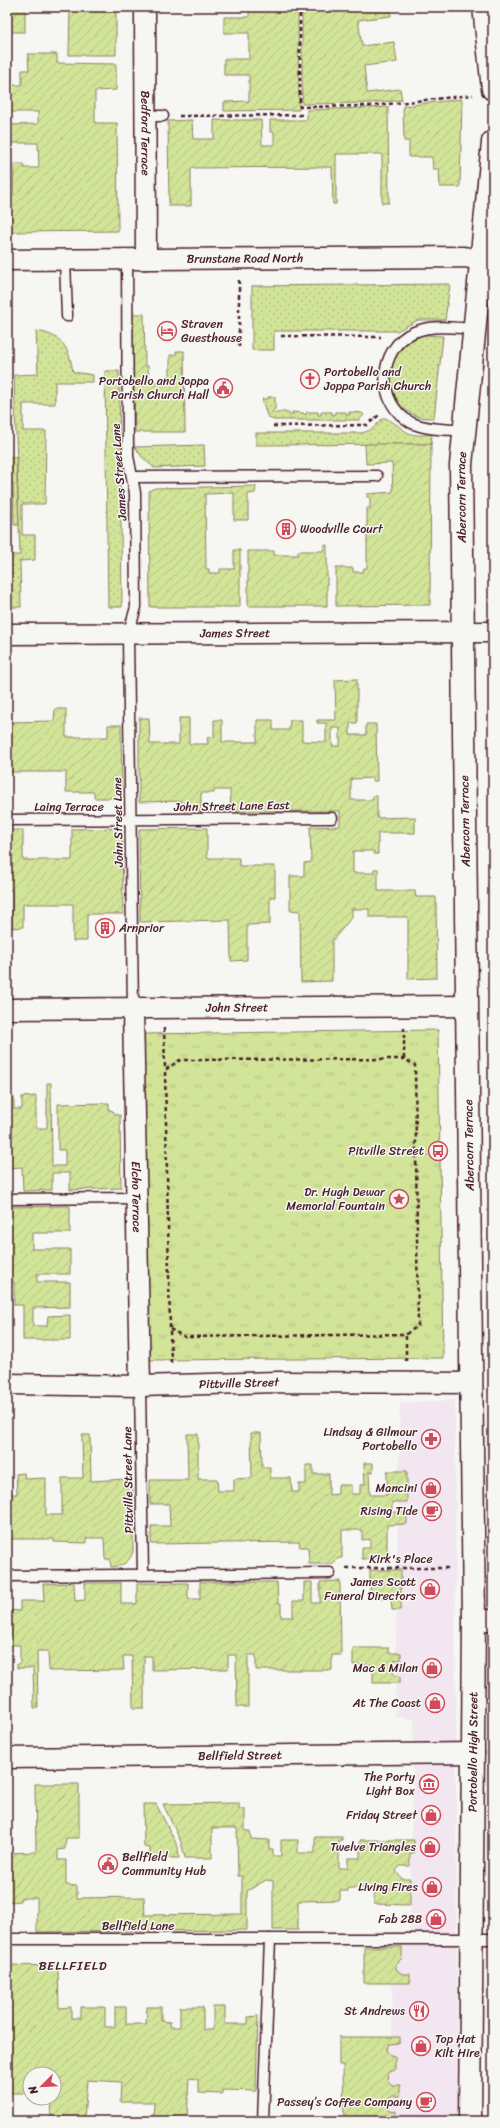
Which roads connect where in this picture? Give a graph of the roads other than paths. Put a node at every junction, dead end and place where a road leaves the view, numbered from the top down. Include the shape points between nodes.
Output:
1 (145, 7) edge
2 (484, 7) edge
3 (493, 89) edge
4 (493, 142) edge
5 (137, 259) junction
6 (7, 260) edge
7 (66, 260) junction
8 (488, 261) edge
9 (67, 316) dead end
10 (475, 330) junction
11 (464, 431) junction
12 (377, 476) dead end
13 (133, 477) junction
14 (462, 632) junction
15 (493, 632) edge
16 (7, 634) edge
17 (128, 634) junction
18 (332, 818) dead end
19 (7, 820) edge
20 (131, 820) junction
21 (468, 1006) junction
22 (133, 1009) junction
23 (7, 1010) edge
24 (137, 1198) junction
25 (7, 1199) edge
26 (471, 1383) junction
27 (7, 1384) edge
28 (140, 1386) junction
29 (330, 1573) road end
30 (143, 1574) junction
31 (7, 1576) edge
32 (483, 1620) edge
33 (474, 1753) junction
34 (7, 1758) edge
35 (493, 1938) edge
36 (7, 1939) edge
37 (270, 1939) junction
38 (470, 1939) junction
39 (263, 2121) edge
40 (470, 2121) edge

1 - 5 street, Bedford Terrace via 154,116
2 - 3 main road
4 - 8 main road, Abercorn Terrace
5 - 7 street, Brunstane Road North
5 - 8 street, Brunstane Road North via 464,258
5 - 13 lane, James Street Lane via 128,456
6 - 7 street, Brunstane Road North
7 - 9 lane
8 - 10 main road, Abercorn Terrace
10 - 11 main road, Abercorn Terrace
10 - 11 lane via 439,327 423,329 408,335 396,346 388,359 385,375 386,391 393,406 404,417 418,425
11 - 14 main road, Abercorn Terrace via 461,465
12 - 13 lane
13 - 17 lane, James Street Lane via 136,607
14 - 15 street, James Street
14 - 17 street, James Street
14 - 21 main road, Abercorn Terrace
16 - 17 street, James Street
17 - 20 lane, John Street Lane
18 - 20 lane, John Street Lane East
19 - 20 lane, Laing Terrace
20 - 22 lane, John Street Lane
21 - 22 street, John Street
21 - 26 main road, Abercorn Terrace
22 - 23 street, John Street
22 - 24 street, Elcho Terrace
24 - 25 lane
24 - 28 street, Elcho Terrace
26 - 28 street, Pittville Street via 278,1382
26 - 32 main road, Portobello High Street via 473,1568
27 - 28 street, Pittville Street
28 - 30 lane, Pittville Street Lane
29 - 30 lane
30 - 31 lane
32 - 33 main road, Portobello High Street
33 - 34 street, Bellfield Street
33 - 38 main road, Portobello High Street
35 - 38 lane, Bellfield Lane
36 - 37 lane, Bellfield Lane
37 - 38 lane, Bellfield Lane
37 - 39 lane
38 - 40 main road, Portobello High Street

